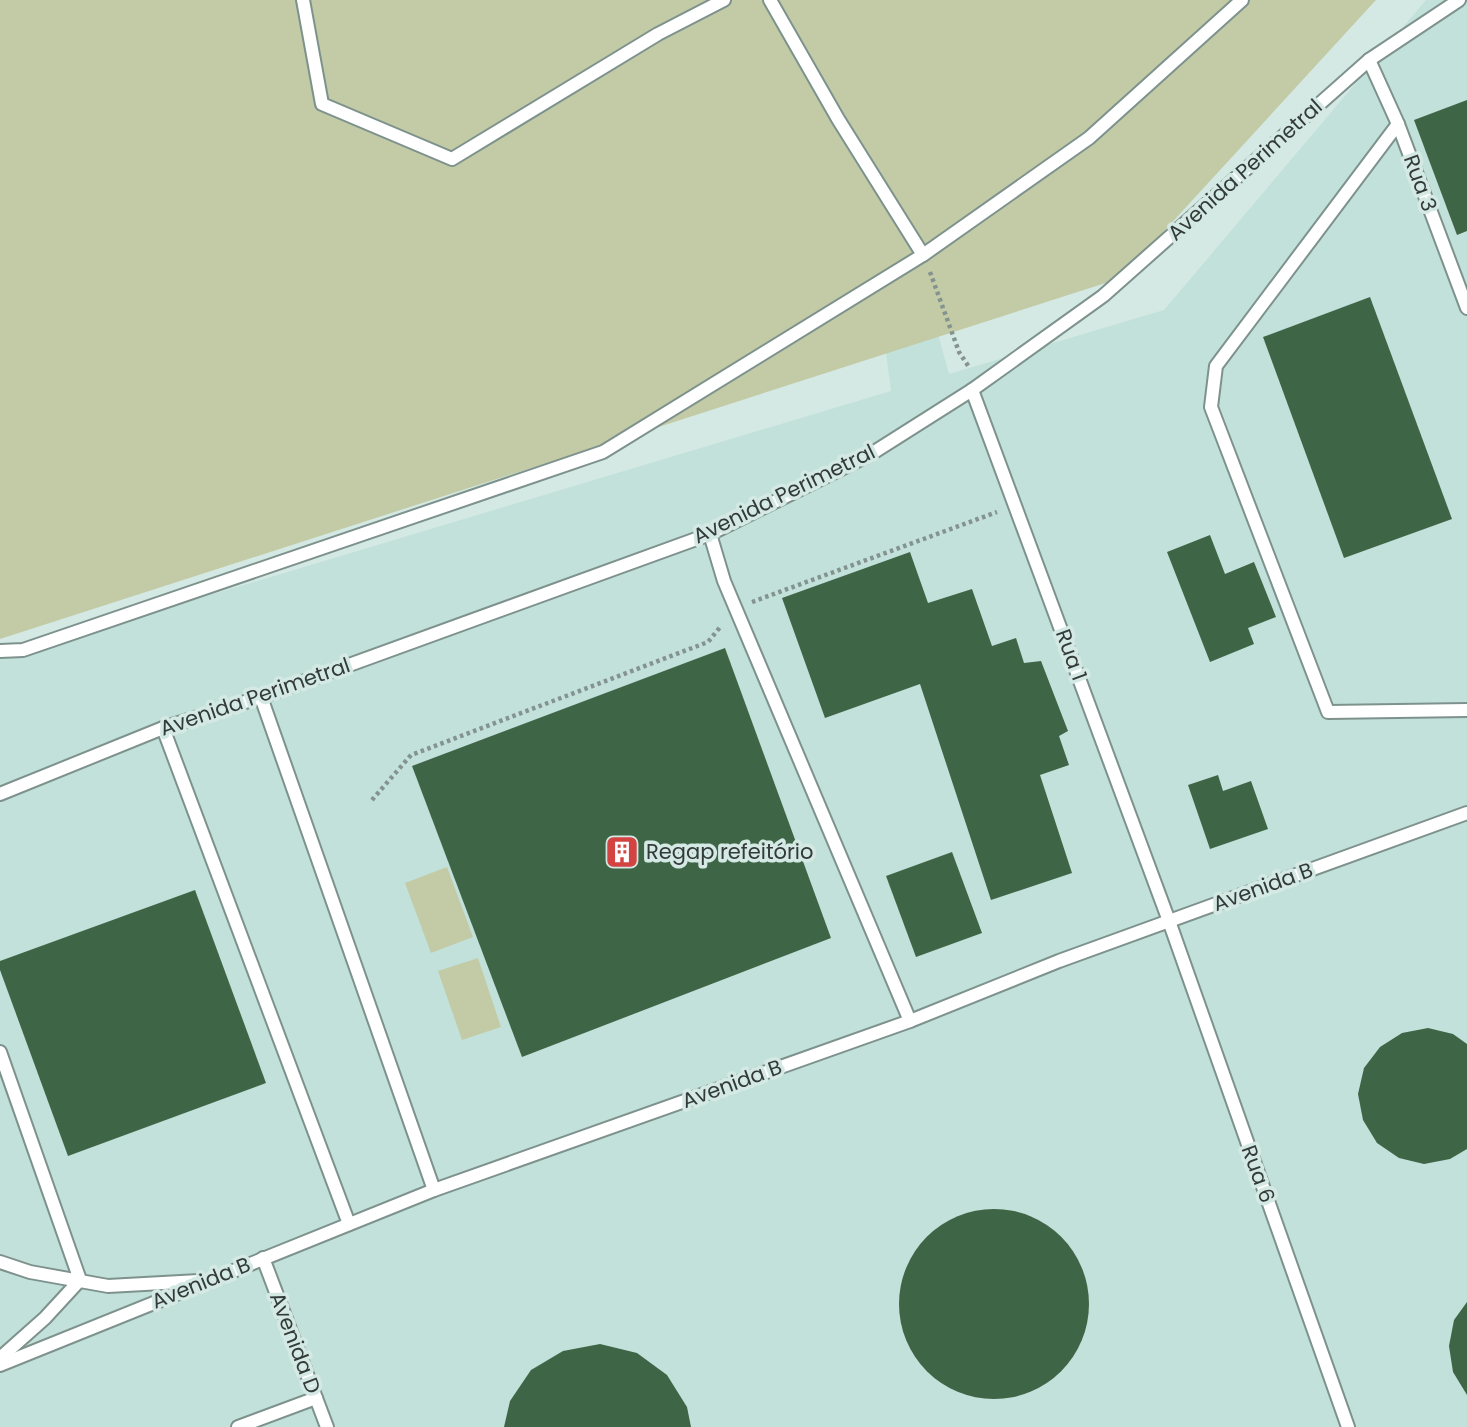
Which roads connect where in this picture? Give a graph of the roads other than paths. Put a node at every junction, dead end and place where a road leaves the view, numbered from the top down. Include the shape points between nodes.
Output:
1 (303, 0) edge
2 (724, 0) edge
3 (770, 0) edge
4 (1242, 0) edge
5 (1459, 0) edge
6 (1369, 60) junction
7 (1398, 124) junction
8 (923, 255) junction
9 (1467, 308) edge
10 (972, 390) junction
11 (710, 534) junction
12 (0, 651) edge
13 (261, 697) junction
14 (1467, 710) edge
15 (163, 728) junction
16 (0, 794) edge
17 (1467, 813) edge
18 (1168, 921) junction
19 (910, 1021) junction
20 (0, 1052) edge
21 (434, 1190) junction
22 (349, 1224) junction
23 (263, 1258) junction
24 (0, 1262) edge
25 (80, 1280) junction
26 (210, 1280) junction
27 (0, 1358) edge
28 (0, 1365) edge
29 (316, 1398) junction
30 (238, 1427) edge
31 (327, 1427) edge
32 (1348, 1427) edge

1 - 2 lane via 322,104 452,159 658,34
3 - 8 lane
4 - 8 lane via 1089,138
5 - 6 lane, Avenida Perimetral
6 - 7 lane, Rua 3
6 - 10 lane, Avenida Perimetral via 1103,296
7 - 9 lane, Rua 3
7 - 14 lane via 1216,366 1211,407 1328,712
8 - 12 lane via 603,452 23,650
10 - 11 lane, Avenida Perimetral via 871,454
10 - 18 lane, Rua 1
11 - 13 lane, Avenida Perimetral
11 - 19 lane via 724,581
13 - 15 lane, Avenida Perimetral
13 - 21 lane
15 - 16 lane, Avenida Perimetral
15 - 22 lane
17 - 18 lane, Avenida B
18 - 19 lane, Avenida B
18 - 32 lane, Rua 6
19 - 21 lane, Avenida B
20 - 25 lane
21 - 22 lane, Avenida B
22 - 23 lane, Avenida B
23 - 26 lane, Avenida B
23 - 29 lane, Avenida D
24 - 25 lane
25 - 26 lane via 108,1286
25 - 27 lane
26 - 28 lane, Avenida B
29 - 30 lane
29 - 31 lane, Avenida D

